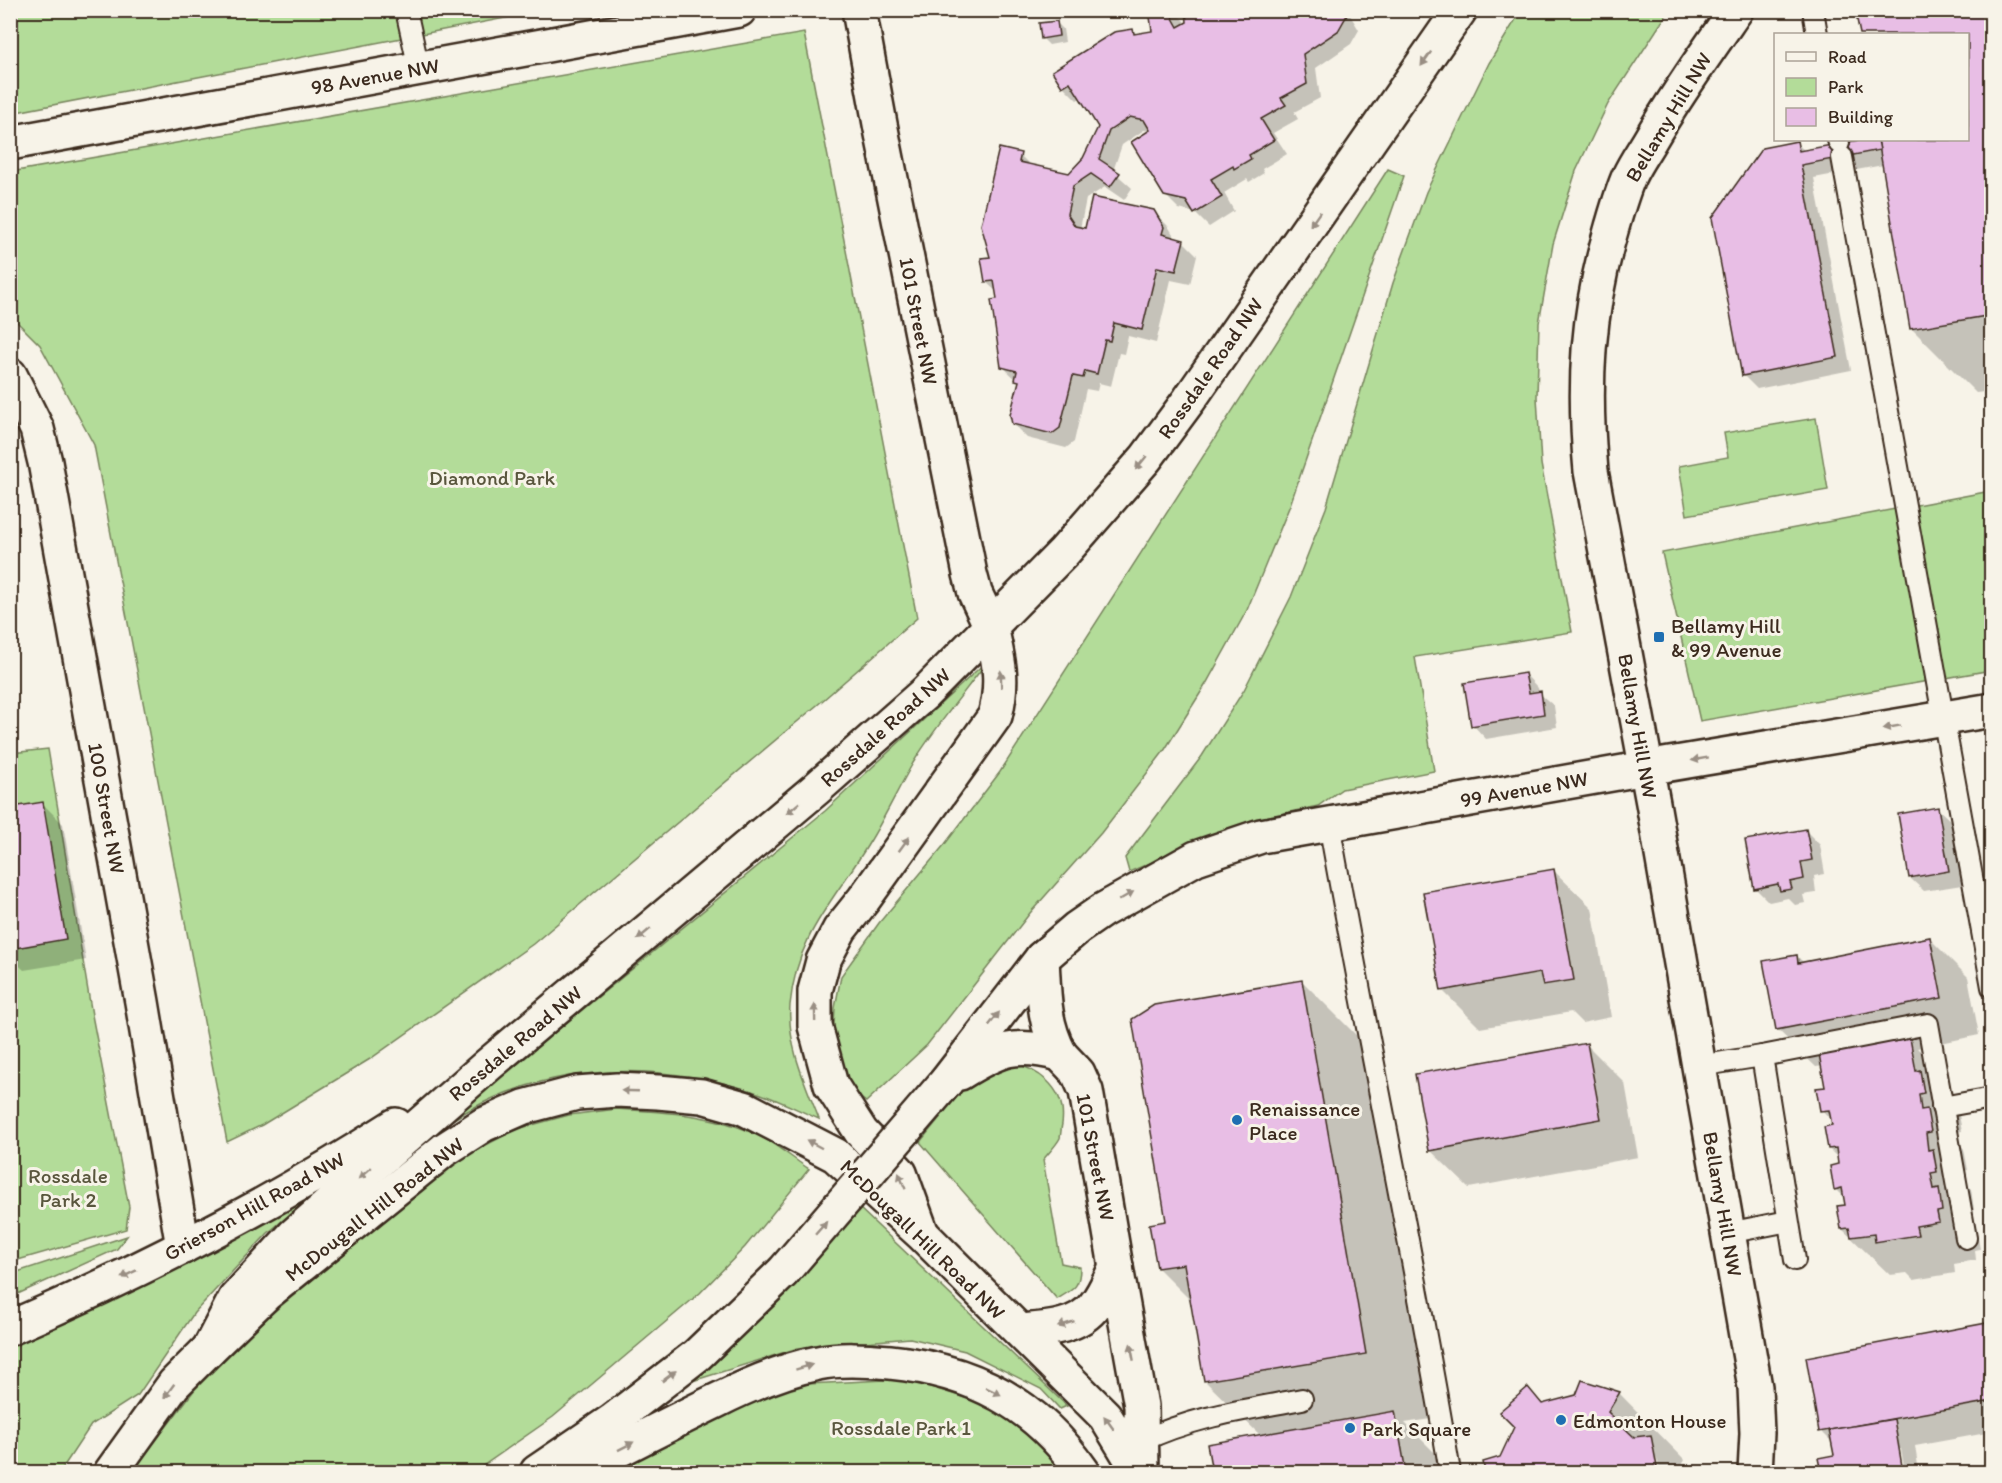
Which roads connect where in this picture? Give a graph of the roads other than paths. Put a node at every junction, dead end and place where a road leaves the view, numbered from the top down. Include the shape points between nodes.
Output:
1 (406, 10) edge
2 (739, 10) edge
3 (859, 10) edge
4 (1460, 10) edge
5 (1736, 10) edge
6 (1813, 10) edge
7 (629, 20) edge
8 (1817, 33) edge
9 (419, 69) junction
10 (10, 143) edge
11 (1839, 147) edge
12 (10, 375) edge
13 (991, 627) junction
14 (1992, 710) edge
15 (1943, 718) junction
16 (1646, 768) junction
17 (1329, 823) junction
18 (1042, 958) junction
19 (1992, 987) edge
20 (1060, 1054) junction
21 (1762, 1056) junction
22 (488, 1065) junction
23 (1699, 1066) junction
24 (946, 1082) junction
25 (1992, 1098) edge
26 (1942, 1107) junction
27 (1788, 1221) junction
28 (1728, 1233) junction
29 (923, 1235) junction
30 (1966, 1238) dead end
31 (183, 1247) junction
32 (1795, 1260) dead end
33 (1116, 1267) junction
34 (10, 1328) edge
35 (1020, 1331) junction
36 (209, 1348) junction
37 (1302, 1399) dead end
38 (1141, 1462) edge
39 (111, 1473) edge
40 (537, 1473) edge
41 (574, 1473) edge
42 (1083, 1473) edge
43 (1450, 1473) edge
44 (1755, 1473) edge

1 - 9 lane
2 - 7 street, 98 Avenue NW
3 - 13 street, 101 Street NW via 970,574
4 -> 13 street, Rossdale Road NW via 1152,450 1064,552
5 - 16 street, Bellamy Hill NW via 1670,106 1629,176 1604,253 1589,337 1586,382 1591,471
6 - 8 lane
7 - 9 street, 98 Avenue NW
9 - 10 street, 98 Avenue NW
11 - 15 lane
12 - 31 street, 100 Street NW via 37,429 45,462
13 -> 22 street, Rossdale Road NW via 925,693 816,789
29 -> 13 street, 101 Street NW via 900,1173 861,1132 831,1085 815,1026 815,991 840,929 995,716 1001,686
14 - 15 street, 99 Avenue NW
15 -> 16 street, 99 Avenue NW
15 - 19 lane
16 - 17 street, 99 Avenue NW
16 - 23 street, Bellamy Hill NW
18 -> 17 street, 99 Avenue NW via 1112,904 1196,858 1261,836
17 - 43 lane
18 - 20 street, 101 Street NW via 1050,1036
24 -> 18 street
20 - 24 street via 1021,1047 988,1055
20 - 33 street, 101 Street NW via 1078,1073 1086,1091
21 - 23 lane
21 - 26 lane via 1928,1024
21 - 27 lane
22 - 31 street, Grierson Hill Road NW via 309,1178
22 -> 36 street, Rossdale Road NW via 294,1235 236,1299
23 - 28 street, Bellamy Hill NW
40 -> 24 street, bridge via 698,1354 783,1272
25 - 26 lane
26 - 30 lane
27 - 28 lane
27 - 32 lane
28 - 44 street, Bellamy Hill NW via 1755,1387
29 - 35 street, McDougall Hill Road NW
29 -> 36 street, McDougall Hill Road NW via 835,1155 744,1108 702,1096 658,1092 577,1093 524,1107 483,1125 444,1149 267,1294
31 -> 34 street, Grierson Hill Road NW
33 -> 35 street via 1095,1306 1081,1318 1065,1325
38 -> 33 street, 101 Street NW via 1141,1406
38 -> 35 street, McDougall Hill Road NW via 1105,1416
36 -> 39 street, McDougall Hill Road NW via 174,1384
37 - 38 lane via 1171,1428
41 -> 42 street via 757,1382 819,1362 868,1360 919,1365 1002,1395 1040,1421

